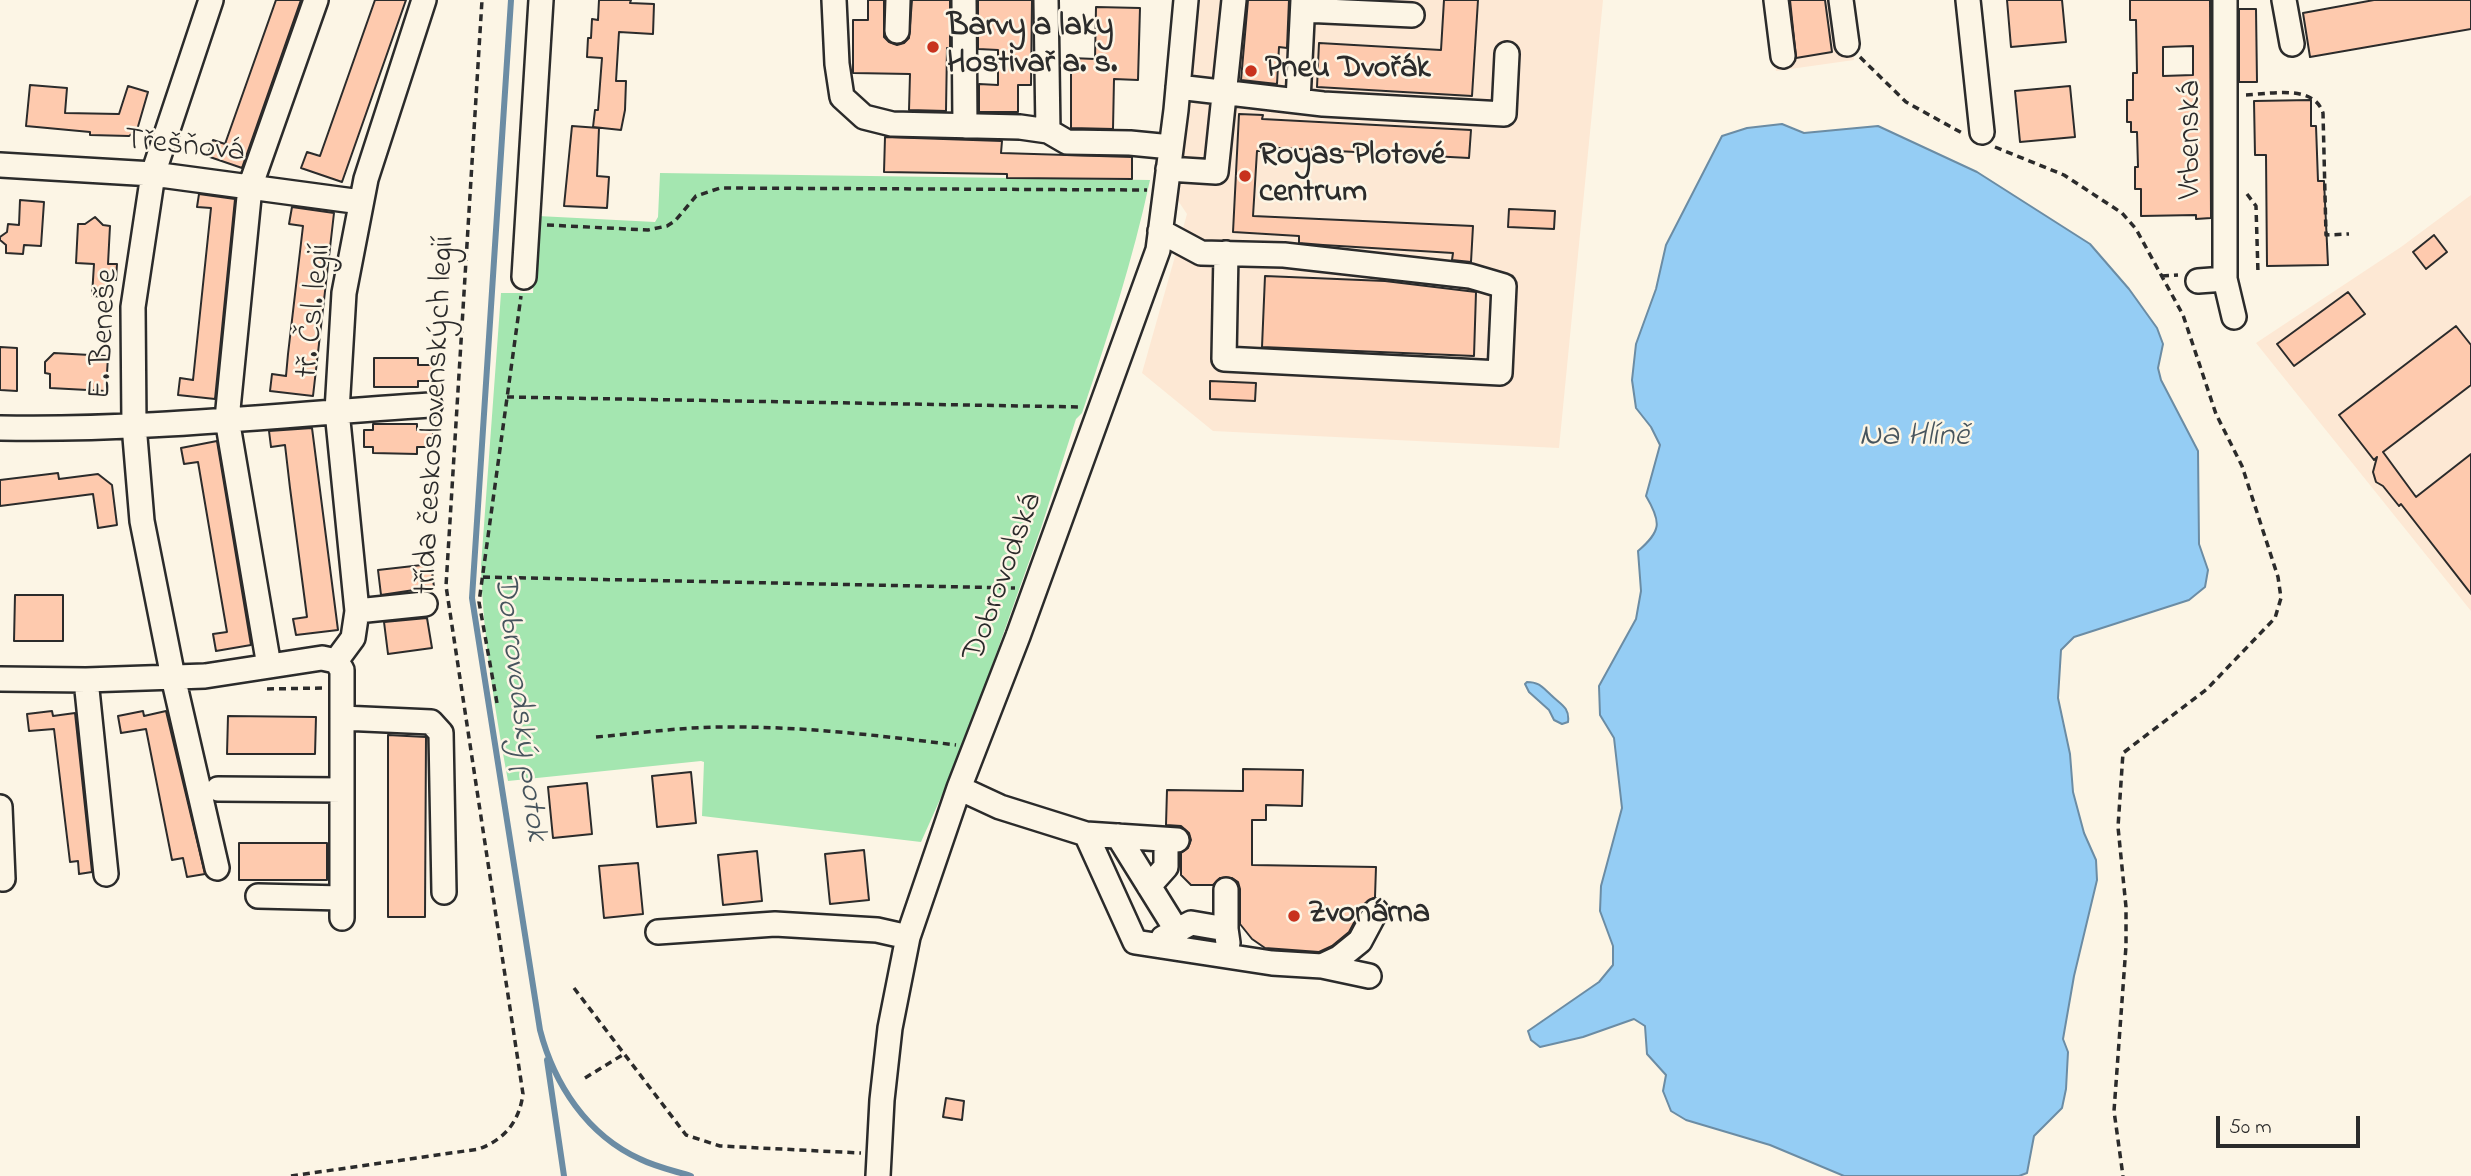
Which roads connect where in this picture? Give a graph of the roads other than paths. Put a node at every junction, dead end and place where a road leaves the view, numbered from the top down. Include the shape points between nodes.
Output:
1 (211, 0) edge
2 (316, 0) edge
3 (424, 0) edge
4 (541, 0) edge
5 (834, 0) edge
6 (898, 0) edge
7 (964, 0) edge
8 (1046, 0) edge
9 (1186, 0) edge
10 (1234, 0) edge
11 (1776, 0) edge
12 (1841, 0) edge
13 (1968, 0) edge
14 (2225, 0) edge
15 (2284, 0) edge
16 (1303, 5) edge
17 (1412, 15) dead end
18 (897, 31) dead end
19 (1847, 44) road end
20 (2292, 44) dead end
21 (1507, 54) dead end
22 (1783, 56) dead end
23 (1178, 87) junction
24 (1225, 92) junction
25 (1298, 101) junction
26 (965, 126) junction
27 (1048, 131) junction
28 (1980, 137) road end
29 (0, 165) edge
30 (1168, 169) junction
31 (153, 174) junction
32 (250, 187) junction
33 (361, 202) junction
34 (1160, 231) junction
35 (1226, 253) junction
36 (524, 277) road end
37 (2225, 279) junction
38 (2198, 281) dead end
39 (2234, 317) dead end
40 (430, 405) dead end
41 (337, 411) junction
42 (227, 419) junction
43 (134, 425) junction
44 (0, 428) edge
45 (425, 604) dead end
46 (357, 611) junction
47 (336, 661) junction
48 (269, 666) junction
49 (173, 677) junction
50 (0, 679) edge
51 (86, 680) junction
52 (342, 718) junction
53 (960, 788) junction
54 (218, 789) dead end
55 (342, 790) junction
56 (0, 807) edge
57 (1086, 834) junction
58 (1118, 836) junction
59 (217, 868) dead end
60 (106, 874) dead end
61 (3, 879) dead end
62 (1149, 886) junction
63 (1226, 890) dead end
64 (444, 892) dead end
65 (258, 896) dead end
66 (1376, 911) dead end
67 (1226, 929) junction
68 (1177, 931) junction
69 (658, 932) dead end
70 (900, 935) junction
71 (1152, 945) junction
72 (1231, 957) junction
73 (1322, 967) junction
74 (1369, 976) dead end
75 (878, 1165) edge

1 - 31 street, E. Beneše
2 - 32 street
3 - 33 street, tř. Čsl. legií
4 - 36 street
5 - 26 street via 842,97 864,117 892,124
6 - 18 street
7 - 26 street
8 - 27 street
9 - 23 street, Dobrovodská
10 - 24 street
11 - 22 street
12 - 19 street
13 - 28 street
14 - 37 street, Vrbenská
15 - 20 street
16 - 17 street
16 - 25 street
21 - 25 street via 1504,114
23 - 24 street
23 - 30 street, Dobrovodská
24 - 25 street
24 - 30 street via 1216,172
26 - 27 street
27 - 30 street via 1067,142 1130,143
29 - 31 street, Třešňová
30 - 34 street, Dobrovodská
31 - 32 street, Třešňová
31 - 43 street, E. Beneše via 133,307
32 - 33 street, Třešňová
32 - 42 street
33 - 41 street, tř. Čsl. legií via 344,293
34 - 35 street via 1200,253
34 - 53 street, Dobrovodská via 1158,250
35 - 35 street via 1224,359 1500,373 1504,286 1470,275
37 - 38 street
37 - 39 street, Vrbenská
40 - 41 street
41 - 42 street
41 - 46 street, tř. Čsl. legií
42 - 43 street
42 - 48 street
43 - 44 street
43 - 49 street, E. Beneše via 142,521
45 - 46 street
46 - 47 street, tř. Čsl. legií via 353,638
47 - 48 street via 322,658
47 - 52 street via 342,670
48 - 49 street
49 - 51 street
49 - 59 street, E. Beneše
50 - 51 street
51 - 60 street
52 - 55 street
52 - 64 street via 431,722 441,733
53 - 57 street via 1000,807
53 - 70 street, Dobrovodská
54 - 55 street
55 - 65 street via 342,908
56 - 61 street
57 - 58 street
57 - 71 street via 1135,942
58 - 62 street
58 - 62 street via 1172,840 1166,867
62 - 68 street
63 - 67 street
66 - 73 street via 1360,941
67 - 68 street via 1191,923
67 - 72 street
68 - 71 street
69 - 70 street via 775,924
70 - 75 street, Dobrovodská
71 - 72 street
72 - 73 street
73 - 74 street

